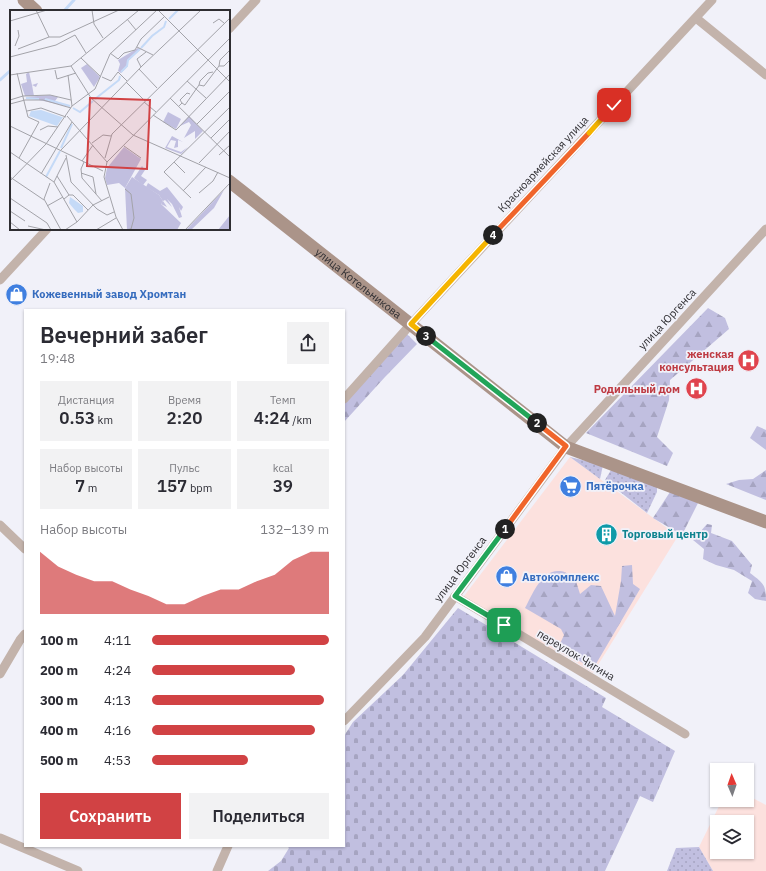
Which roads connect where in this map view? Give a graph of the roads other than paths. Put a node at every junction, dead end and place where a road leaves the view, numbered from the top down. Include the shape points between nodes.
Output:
1 (24, 0) edge
2 (256, 0) edge
3 (707, 2) edge
4 (35, 10) edge
5 (696, 18) junction
6 (230, 28) edge
7 (766, 75) edge
8 (230, 182) edge
9 (766, 229) edge
10 (46, 230) edge
11 (0, 280) edge
12 (411, 324) junction
13 (345, 398) edge
14 (566, 446) junction
15 (766, 522) edge
16 (0, 525) edge
17 (24, 548) edge
18 (455, 596) junction
19 (24, 635) edge
20 (0, 674) edge
21 (345, 720) edge
22 (685, 734) dead end
23 (0, 838) edge
24 (228, 847) edge
25 (78, 871) edge
26 (217, 871) edge

1 - 4 street
2 - 6 street
3 - 5 street, Красноармейская улица
5 - 7 street
5 - 12 street, Красноармейская улица
8 - 12 street, улица Котельникова
9 - 14 street, улица Юргенса
10 - 11 street
12 - 13 street, Красноармейская улица
12 - 14 street, улица Котельникова
14 - 15 street, улица Котельникова
14 - 18 street, улица Юргенса
16 - 17 street
18 - 21 street, улица Юргенса via 425,637
18 - 22 street, переулок Чигина
19 - 20 street
23 - 25 street
24 - 26 street

